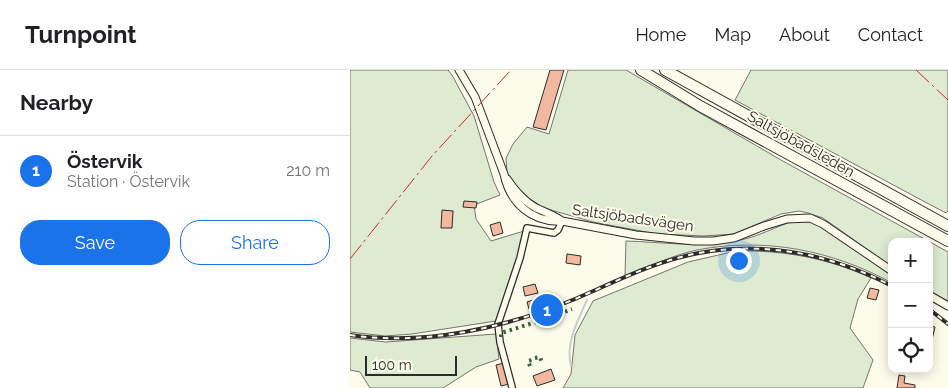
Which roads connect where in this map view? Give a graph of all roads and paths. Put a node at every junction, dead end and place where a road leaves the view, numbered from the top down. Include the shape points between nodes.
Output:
1 (460, 70) edge
2 (641, 70) edge
3 (665, 70) edge
4 (562, 221) junction
5 (948, 226) edge
6 (948, 241) edge
7 (888, 268) edge
8 (933, 297) edge
9 (948, 306) edge
10 (512, 387) edge

1 - 4 street, Saltsjöbadsvägen via 475,97 504,174 519,195
2 - 6 highway, Saltsjöbadsleden via 700,106
3 - 5 highway, Saltsjöbadsleden
4 - 7 street, Saltsjöbadsvägen via 636,235 713,241 734,238 787,219 810,218
4 - 10 street via 554,232 527,228 498,324
8 - 9 street

